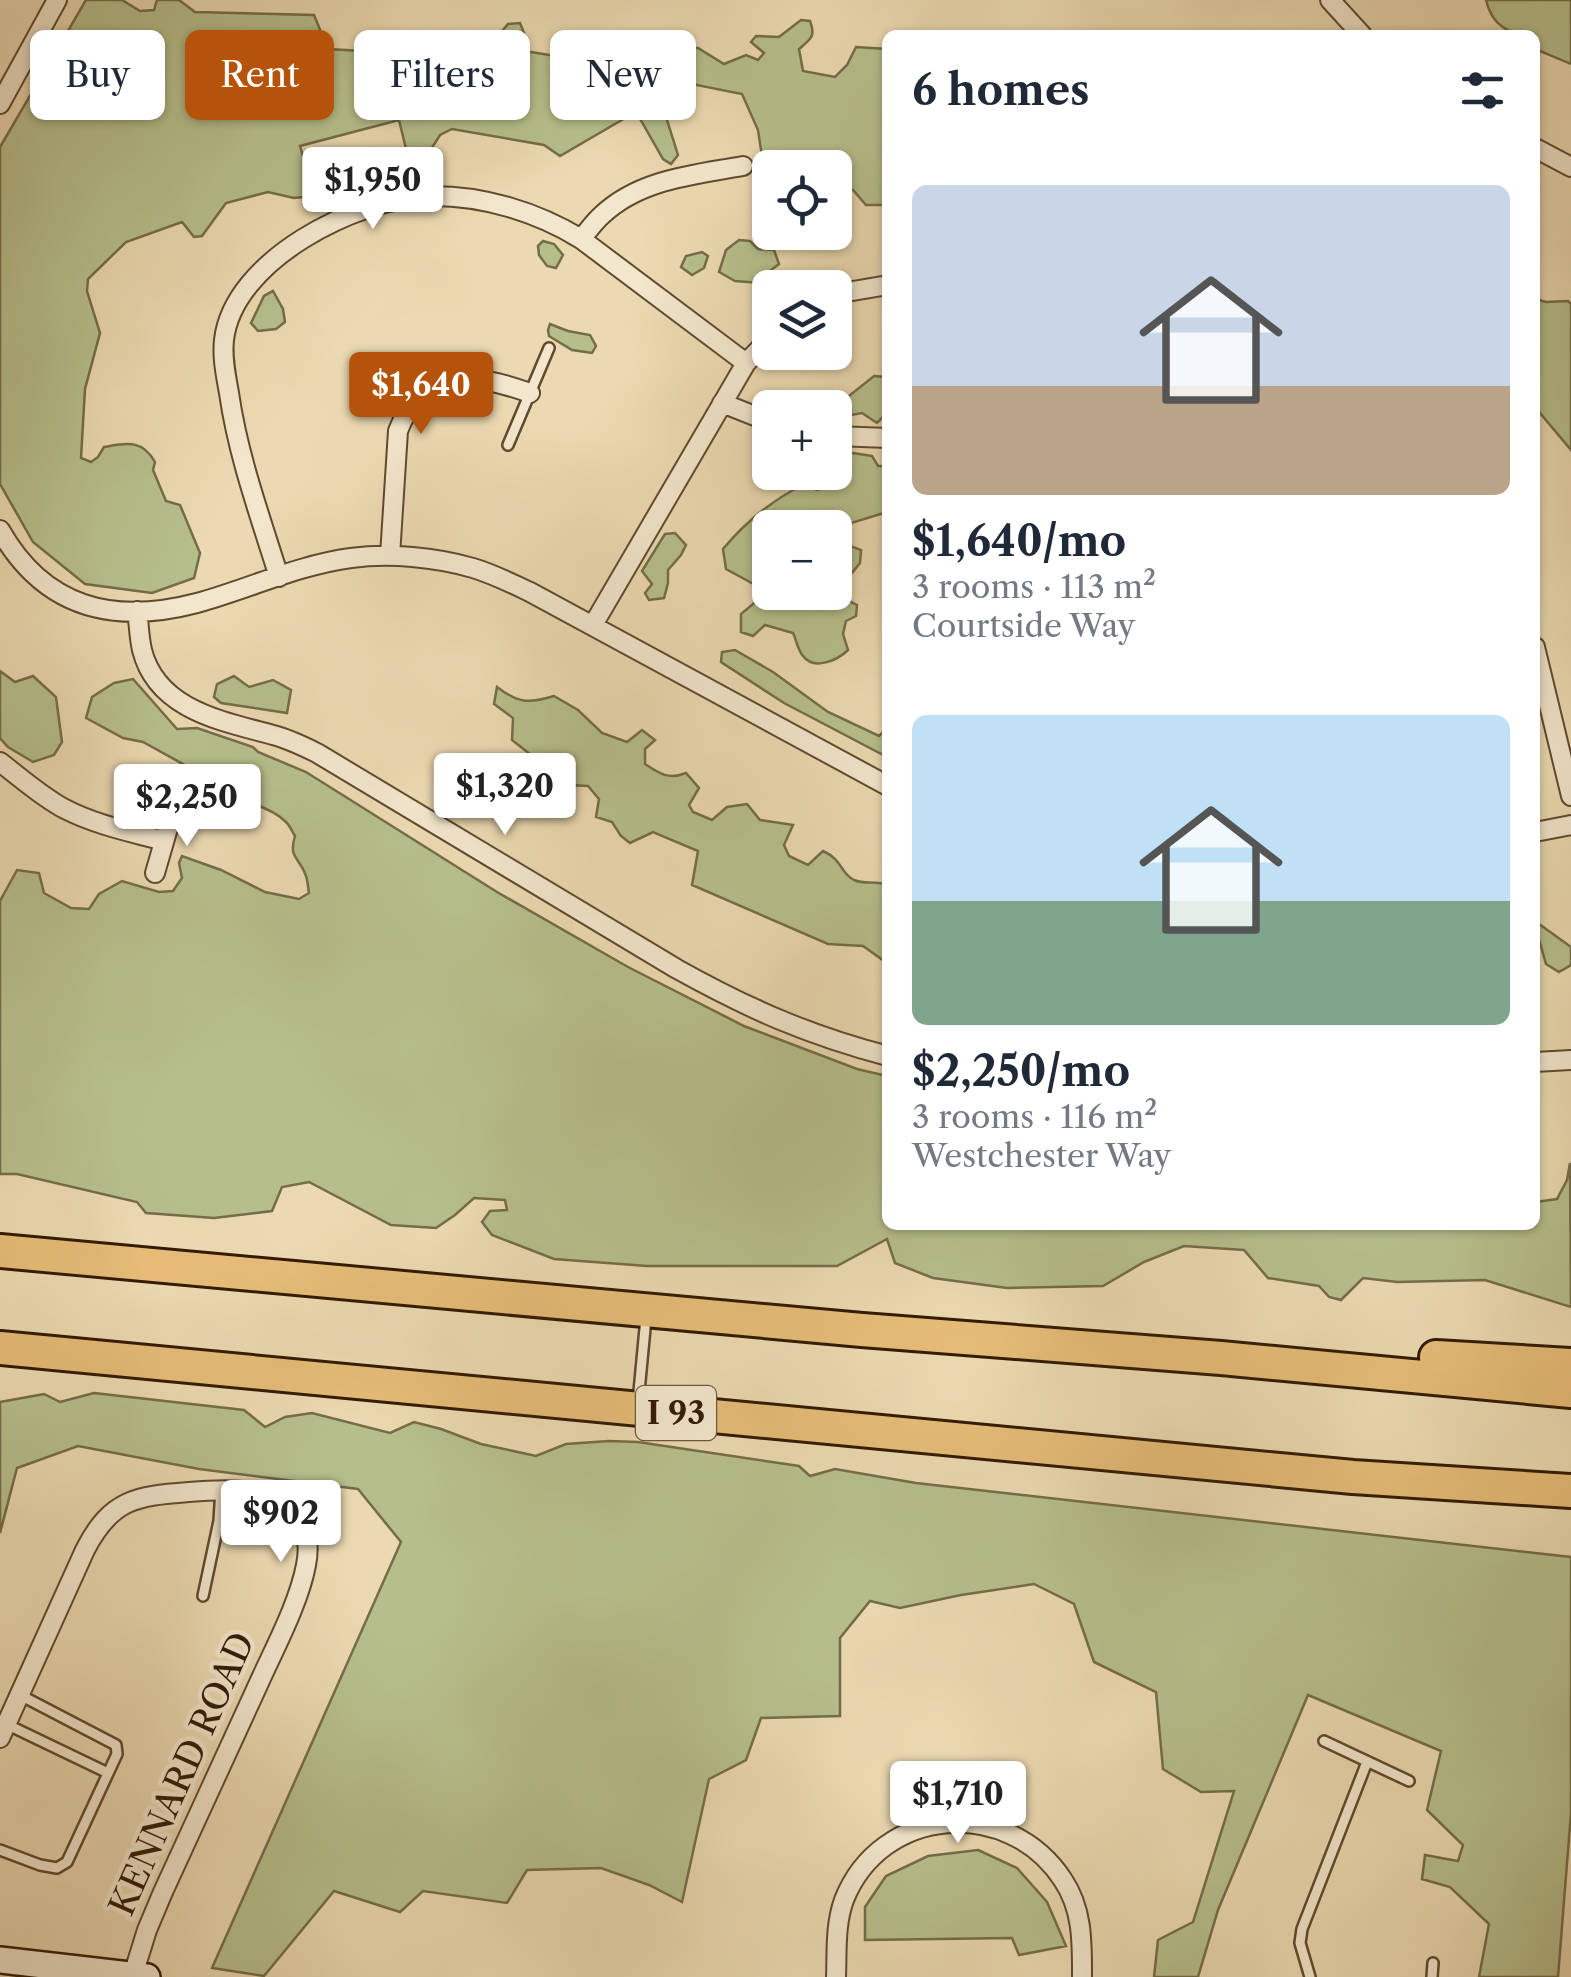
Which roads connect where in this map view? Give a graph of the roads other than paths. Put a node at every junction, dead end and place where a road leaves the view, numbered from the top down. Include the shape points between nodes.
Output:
1 (57, 0) edge
2 (1330, 0) edge
3 (1357, 30) edge
4 (0, 104) edge
5 (1540, 151) edge
6 (743, 166) dead end
7 (1571, 167) edge
8 (582, 239) junction
9 (882, 286) edge
10 (852, 291) edge
11 (548, 348) dead end
12 (752, 357) edge
13 (746, 363) junction
14 (530, 393) junction
15 (722, 404) junction
16 (752, 415) edge
17 (852, 437) edge
18 (882, 438) edge
19 (508, 445) dead end
20 (0, 530) edge
21 (390, 556) junction
22 (278, 577) junction
23 (138, 611) junction
24 (592, 625) junction
25 (1540, 668) edge
26 (0, 762) edge
27 (882, 783) edge
28 (1571, 796) edge
29 (173, 811) dead end
30 (1571, 825) edge
31 (1540, 831) edge
32 (164, 841) junction
33 (155, 872) dead end
34 (882, 1054) edge
35 (1571, 1060) edge
36 (1540, 1062) edge
37 (0, 1251) edge
38 (646, 1310) junction
39 (0, 1348) edge
40 (1296, 1365) junction
41 (1571, 1365) edge
42 (1571, 1392) edge
43 (638, 1410) junction
44 (1353, 1477) junction
45 (221, 1489) junction
46 (1571, 1491) edge
47 (1571, 1514) edge
48 (204, 1596) dead end
49 (20, 1695) junction
50 (3, 1731) edge
51 (1324, 1741) dead end
52 (1367, 1762) junction
53 (108, 1773) junction
54 (1409, 1781) dead end
55 (0, 1850) edge
56 (0, 1960) edge
57 (1433, 1963) dead end
58 (140, 1976) edge
59 (836, 1977) edge
60 (1082, 1977) edge
61 (1310, 1977) edge
62 (1432, 1977) edge

1 - 4 street
2 - 3 street
5 - 7 street
6 - 8 street via 637,191 602,214
8 - 13 street
8 - 22 street via 506,206 416,198 339,221 256,276 227,326 224,361 237,440
9 - 10 street
11 - 14 lane
12 - 13 street
13 - 15 street
14 - 19 lane
14 - 21 street via 455,378 426,388 415,400 398,431
15 - 16 street
15 - 24 street
17 - 18 street
20 - 23 street via 48,588 105,610
21 - 22 street via 327,562
21 - 24 street via 473,568
22 - 23 street via 195,603
23 - 34 street via 146,662 181,704 317,753 731,999 798,1029
24 - 27 street
25 - 28 street
26 - 32 street via 68,811
29 - 32 street
30 - 31 street
32 - 33 street
35 - 36 street
37 - 38 highway
38 - 40 highway
38 - 43 lane
39 - 43 highway, I 93
40 - 41 highway via 1360,1353
40 - 42 highway
43 - 44 highway, I 93
44 - 46 highway, I 93
44 - 47 highway
45 - 48 lane
45 - 49 street, KENNARD ROAD via 140,1496 108,1514 94,1531
45 - 58 street, KENNARD ROAD via 264,1495 295,1511 308,1542 307,1561 148,1930
49 - 50 street, KENNARD ROAD
49 - 53 lane via 116,1745
50 - 53 lane
51 - 52 lane
52 - 54 lane
52 - 61 lane via 1302,1929
53 - 55 lane via 67,1862 40,1865
56 - 58 main road
57 - 62 lane
59 - 60 street via 838,1923 862,1868 910,1832 963,1822 1023,1842 1063,1880 1078,1912

